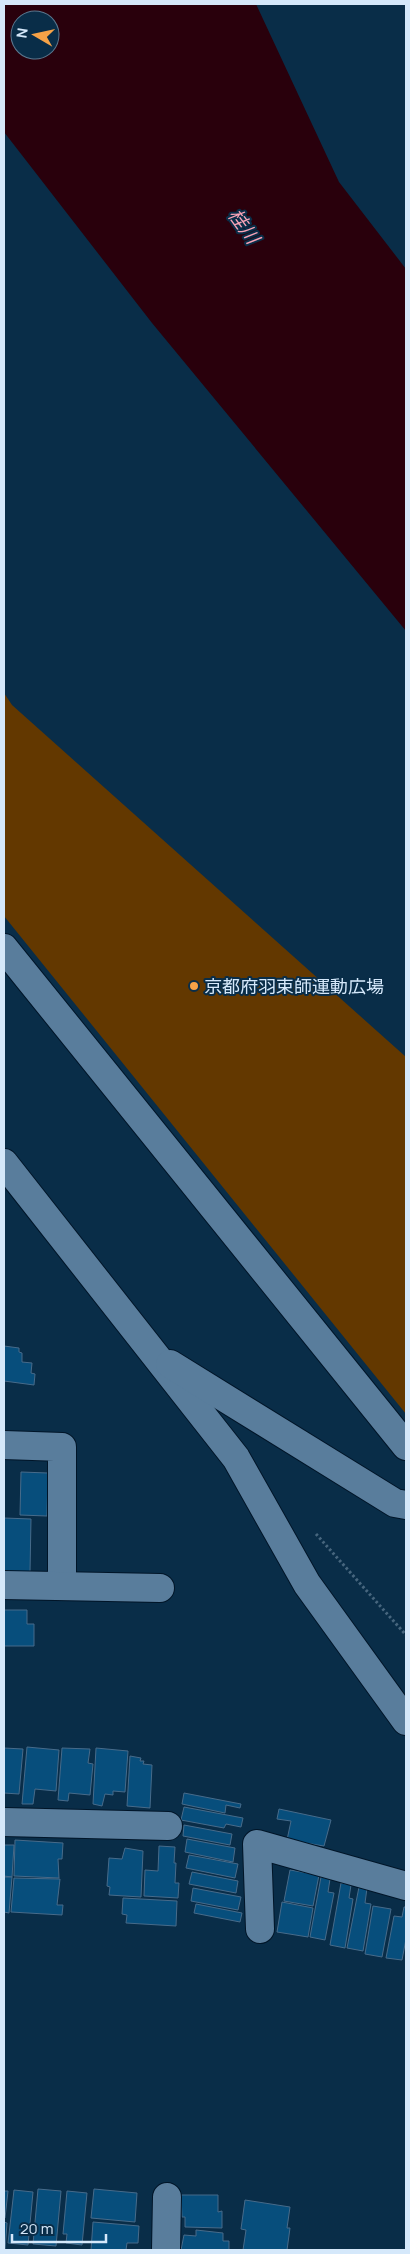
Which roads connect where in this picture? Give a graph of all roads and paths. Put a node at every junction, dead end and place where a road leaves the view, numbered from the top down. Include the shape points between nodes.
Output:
1 (4, 948) edge
2 (4, 1163) edge
3 (156, 1356) junction
4 (4, 1445) edge
5 (406, 1446) edge
6 (406, 1505) edge
7 (313, 1531) dead end
8 (4, 1585) edge
9 (62, 1586) junction
10 (160, 1588) dead end
11 (406, 1635) edge
12 (406, 1721) edge
13 (4, 1822) edge
14 (168, 1826) dead end
15 (406, 1886) edge
16 (260, 1929) dead end
17 (167, 2198) dead end
18 (166, 2250) edge

1 - 5 street
2 - 3 street
3 - 6 street via 395,1503
3 - 12 street via 236,1458 307,1584
4 - 9 street via 62,1447
7 - 11 path
8 - 9 street
9 - 10 street
13 - 14 street
15 - 16 street via 257,1844
17 - 18 street

